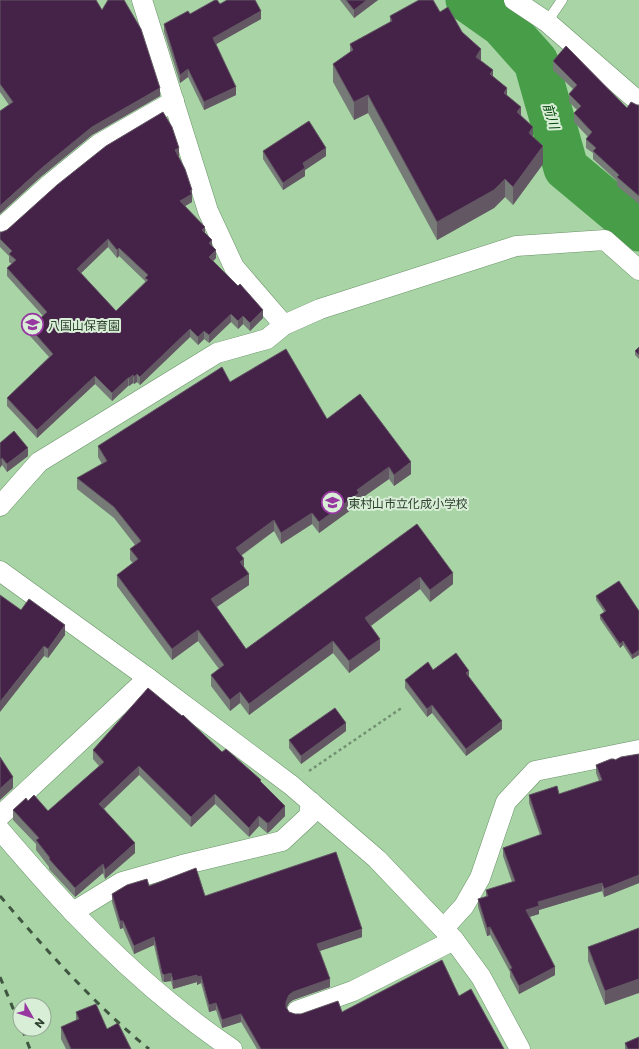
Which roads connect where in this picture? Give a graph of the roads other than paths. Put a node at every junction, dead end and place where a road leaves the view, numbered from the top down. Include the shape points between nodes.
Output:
1 (142, 0) edge
2 (514, 0) edge
3 (562, 0) edge
4 (547, 22) junction
5 (174, 102) junction
6 (639, 102) edge
7 (0, 230) edge
8 (639, 270) edge
9 (284, 325) junction
10 (0, 506) edge
11 (0, 571) edge
12 (148, 678) junction
13 (639, 750) edge
14 (311, 802) junction
15 (0, 816) edge
16 (0, 830) edge
17 (73, 912) junction
18 (449, 934) junction
19 (297, 1011) dead end
20 (232, 1049) edge
21 (520, 1049) edge

1 - 5 street
2 - 4 street
3 - 4 lane
4 - 6 street
5 - 7 street via 99,144
5 - 9 street via 208,211 234,267
8 - 9 street via 605,240 516,246 320,309
9 - 10 street via 267,339 217,353 39,462
11 - 12 street
12 - 14 street
12 - 15 street
13 - 18 street via 535,771 506,802 480,878
14 - 17 street via 309,816 282,841 122,882
14 - 18 street via 378,859
16 - 17 street
17 - 20 street via 131,969 183,1013
18 - 19 street via 353,991
18 - 21 street via 482,977

